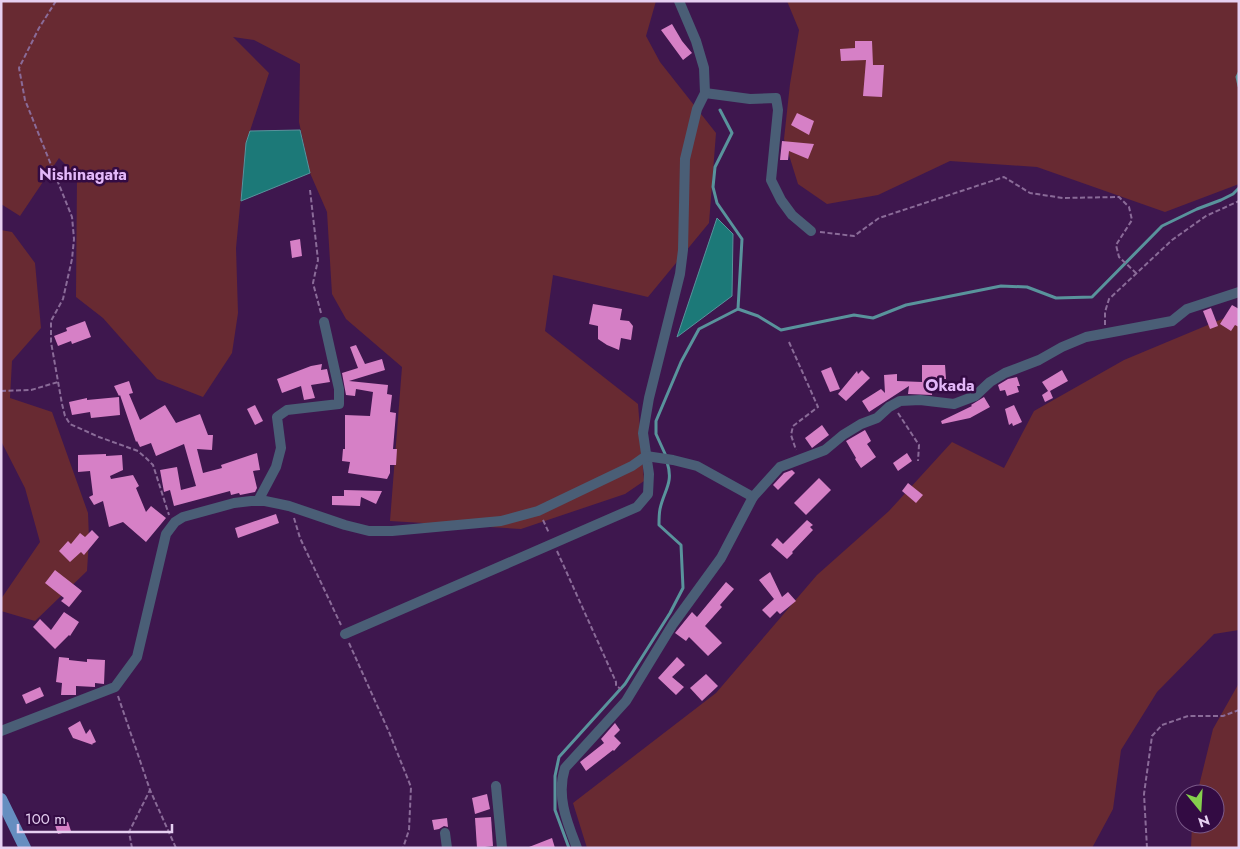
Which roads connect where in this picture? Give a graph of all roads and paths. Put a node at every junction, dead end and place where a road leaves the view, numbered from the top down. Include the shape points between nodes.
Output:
1 (56, 1) edge
2 (679, 1) edge
3 (704, 93) junction
4 (310, 190) dead end
5 (1239, 201) edge
6 (811, 232) joint
7 (1136, 273) junction
8 (1239, 292) edge
9 (324, 322) joint
10 (1106, 333) junction
11 (789, 342) dead end
12 (58, 382) junction
13 (1, 391) edge
14 (893, 405) junction
15 (646, 456) junction
16 (800, 459) junction
17 (918, 461) dead end
18 (753, 497) junction
19 (258, 501) junction
20 (295, 508) junction
21 (538, 511) junction
22 (172, 525) junction
23 (554, 543) junction
24 (345, 634) junction
25 (115, 687) junction
26 (618, 687) dead end
27 (1239, 710) edge
28 (1, 731) edge
29 (496, 786) dead end
30 (150, 790) junction
31 (1, 799) edge
32 (445, 833) dead end
33 (25, 848) edge
34 (132, 848) edge
35 (176, 848) edge
36 (402, 848) edge
37 (447, 848) edge
38 (502, 848) edge
39 (577, 848) edge
40 (1147, 848) edge

1 - 12 path via 19,68 25,100 72,217 72,259 63,299 51,321
2 - 3 street via 704,68
3 - 6 street via 750,99 776,98 778,110 771,180 792,215
3 - 15 street via 685,159 680,274 649,398 643,433
4 - 9 path via 318,260 313,283
5 - 7 path via 1206,216 1172,240
6 - 7 path via 854,236 879,218 1004,177 1030,193 1063,198 1118,197 1129,207 1132,220 1116,245 1119,257
7 - 10 path via 1109,299 1105,312
8 - 10 street via 1187,309 1172,321
9 - 19 street via 339,404 287,410 277,417 281,448 276,467
10 - 14 street via 1086,337 1040,360 1004,373 975,396 954,404 920,400 900,401
11 - 16 path via 818,407 793,426 791,436
12 - 13 path via 31,390
12 - 22 path via 70,424 138,451 153,465
14 - 16 street via 878,418 843,435 825,450
14 - 17 path via 919,444
15 - 18 street via 702,469
15 - 21 street via 632,466
15 - 23 street via 648,494 637,507
16 - 18 street via 780,468
18 - 39 street via 721,558 674,624 626,701 565,768 562,777 564,812
19 - 20 street
19 - 22 street via 234,502 183,517
20 - 21 street via 369,531 501,521
20 - 24 path via 294,519 300,538
21 - 23 path
22 - 25 street via 166,534 158,563 138,657
23 - 24 street
23 - 26 path
24 - 36 path via 411,787 409,830
25 - 28 street
25 - 30 path
27 - 40 path via 1223,716 1188,716 1162,724 1152,736 1144,794
29 - 38 street
30 - 34 path via 129,832
30 - 35 path
31 - 33 main road
32 - 37 street

